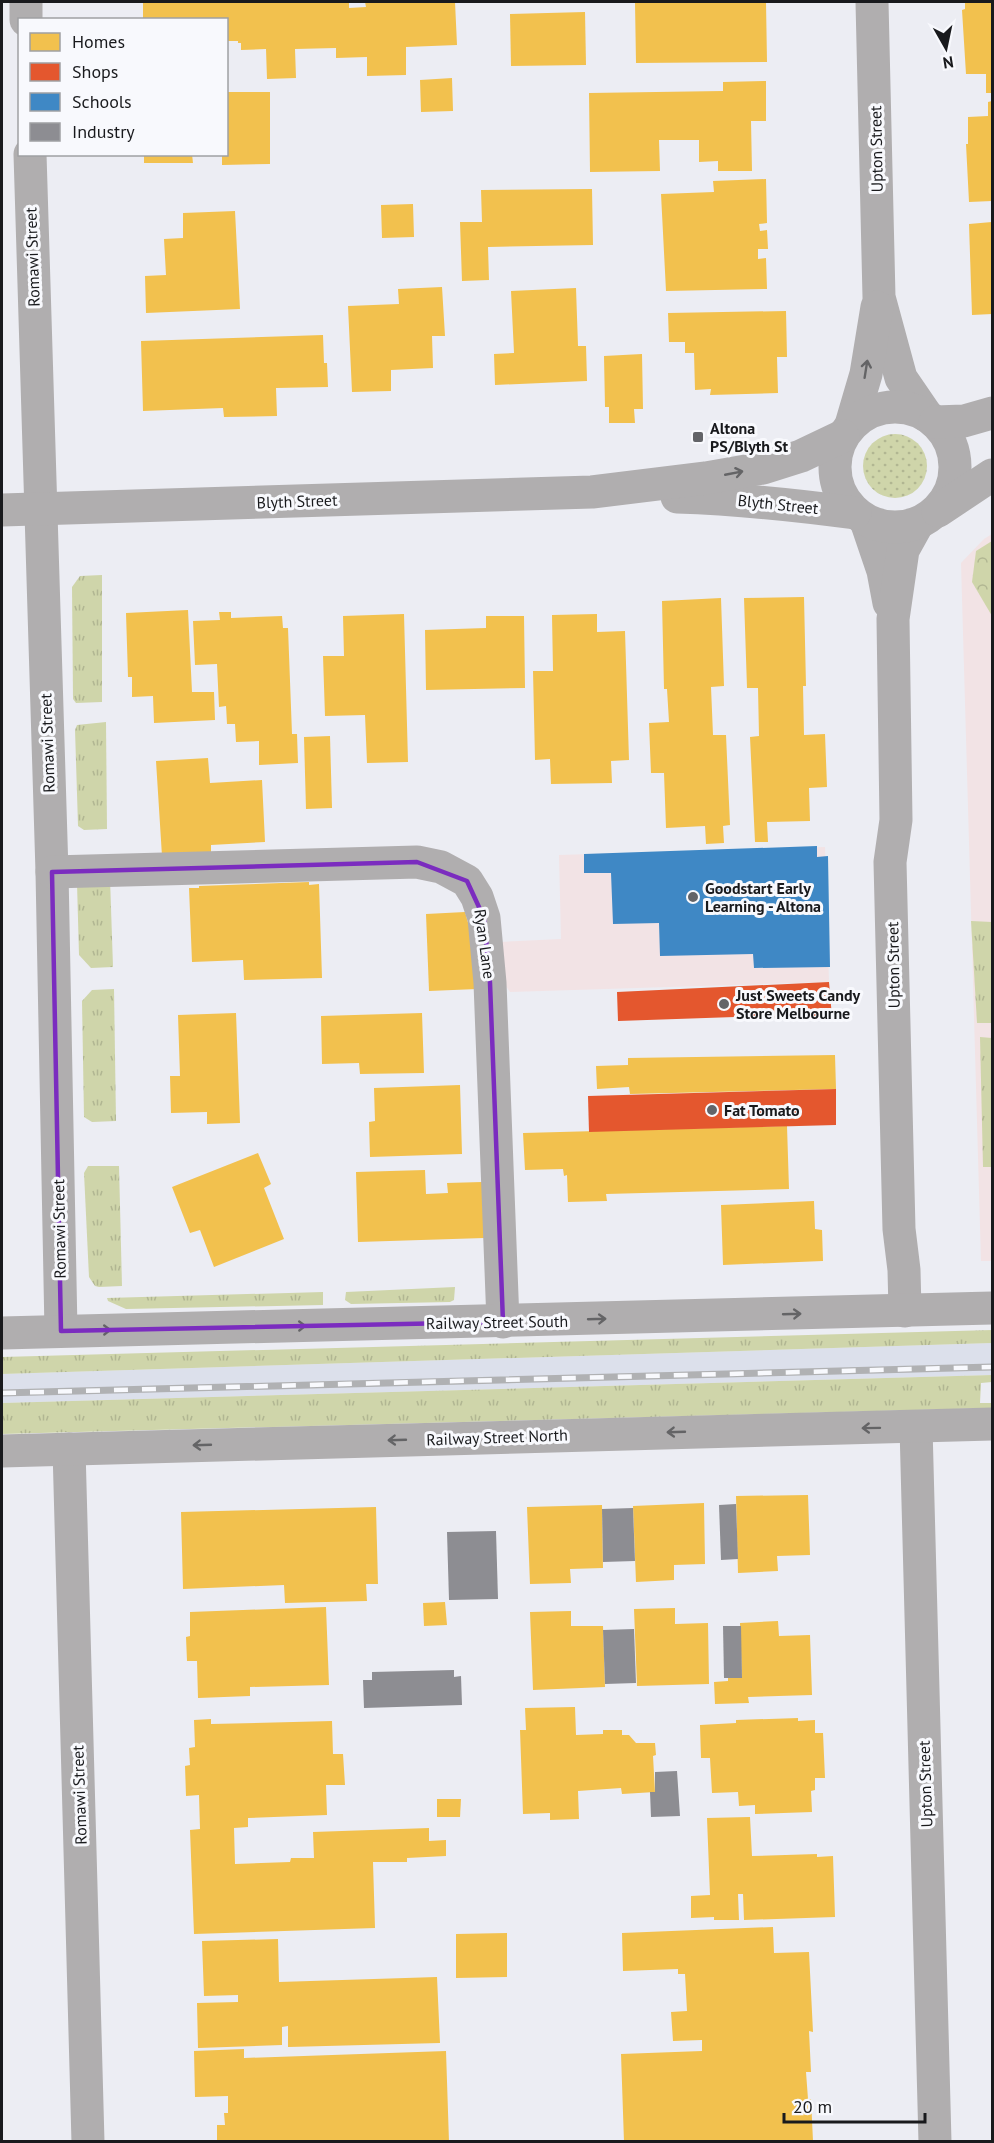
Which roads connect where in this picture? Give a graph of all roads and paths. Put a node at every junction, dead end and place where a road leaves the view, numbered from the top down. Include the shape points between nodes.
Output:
1 (26, 2) edge
2 (872, 2) edge
3 (26, 18) edge
4 (30, 156) edge
5 (879, 297) junction
6 (993, 413) edge
7 (931, 419) junction
8 (847, 431) junction
9 (993, 475) edge
10 (592, 492) junction
11 (39, 509) junction
12 (2, 510) edge
13 (860, 517) junction
14 (926, 518) junction
15 (893, 619) junction
16 (52, 872) junction
17 (993, 1308) edge
18 (905, 1311) junction
19 (503, 1322) junction
20 (61, 1331) junction
21 (2, 1333) edge
22 (993, 1424) edge
23 (916, 1427) junction
24 (69, 1449) junction
25 (2, 1451) edge
26 (88, 2142) edge
27 (935, 2142) edge

1 - 3 street
2 - 5 street, Upton Street
4 - 11 street, Romawi Street
5 - 7 street, Upton Street via 901,378
8 -> 5 street, Upton Street via 866,374
6 - 7 street via 964,421
7 - 8 street via 912,409 879,409 864,415
7 - 14 street via 946,435 955,467 946,500
10 -> 8 street, Blyth Street via 763,468 801,456
8 - 13 street via 836,451 836,484
9 - 14 street
10 - 11 street, Blyth Street
10 - 13 street, Blyth Street via 729,499 802,506
11 - 12 street, Blyth Street
11 - 16 street, Romawi Street
13 - 14 street via 892,528
13 - 15 street, Upton Street via 883,571
14 - 15 street, Upton Street via 903,550
15 - 18 street, Upton Street via 896,820 890,862 899,1229
16 - 19 street, Ryan Lane via 417,862 441,867 466,881 484,918 490,982
16 - 20 street, Romawi Street
17 - 18 street, Railway Street South
19 -> 18 street, Railway Street South
20 -> 19 street, Railway Street South
20 - 21 street, Railway Street South
22 - 23 street, Railway Street North
23 -> 24 street, Railway Street North
23 - 27 street, Upton Street
24 - 25 street, Railway Street North
24 - 26 street, Romawi Street

